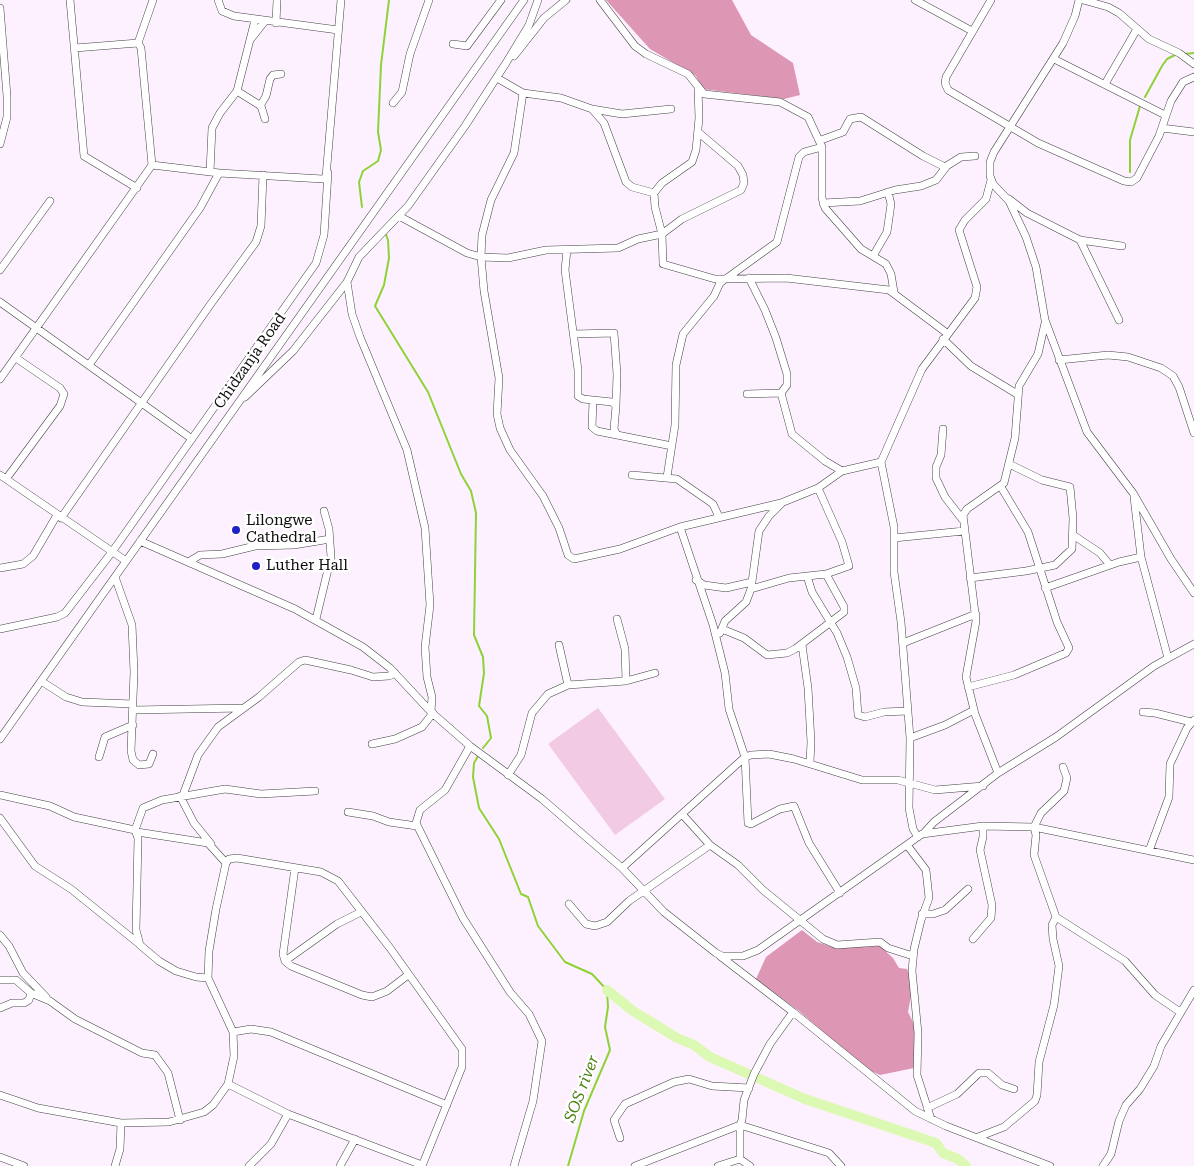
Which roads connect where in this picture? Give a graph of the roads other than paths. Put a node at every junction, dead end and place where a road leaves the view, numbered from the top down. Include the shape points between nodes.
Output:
1 (70, 0) edge
2 (152, 0) edge
3 (218, 0) edge
4 (277, 0) edge
5 (341, 0) edge
6 (429, 0) edge
7 (501, 0) edge
8 (524, 0) edge
9 (538, 0) edge
10 (566, 0) edge
11 (600, 0) edge
12 (915, 0) edge
13 (991, 0) edge
14 (1079, 0) edge
15 (1083, 0) edge
16 (0, 8) edge
17 (255, 20) junction
18 (265, 22) junction
19 (276, 23) junction
20 (1137, 29) junction
21 (338, 30) junction
22 (972, 31) junction
23 (250, 40) junction
24 (138, 43) junction
25 (453, 44) dead end
26 (75, 48) junction
27 (1054, 59) junction
28 (506, 63) junction
29 (3, 64) edge
30 (1194, 64) edge
31 (281, 74) dead end
32 (1194, 77) edge
33 (497, 78) junction
34 (1105, 84) junction
35 (698, 89) junction
36 (237, 91) junction
37 (523, 93) junction
38 (393, 103) dead end
39 (260, 106) junction
40 (592, 109) junction
41 (670, 109) dead end
42 (1165, 115) junction
43 (265, 119) dead end
44 (1009, 127) junction
45 (1162, 128) junction
46 (698, 132) junction
47 (1194, 132) edge
48 (0, 144) edge
49 (821, 144) junction
50 (975, 156) dead end
51 (152, 166) junction
52 (946, 167) junction
53 (210, 172) junction
54 (220, 173) junction
55 (328, 173) junction
56 (263, 175) junction
57 (991, 180) junction
58 (137, 188) junction
59 (888, 192) junction
60 (654, 193) junction
61 (1005, 195) junction
62 (50, 200) dead end
63 (823, 203) junction
64 (399, 216) junction
65 (662, 234) junction
66 (1080, 240) junction
67 (1122, 246) dead end
68 (567, 250) junction
69 (873, 256) junction
70 (481, 258) junction
71 (0, 270) edge
72 (749, 278) junction
73 (726, 279) junction
74 (347, 282) junction
75 (894, 292) junction
76 (0, 302) edge
77 (1045, 320) junction
78 (1118, 320) dead end
79 (37, 328) junction
80 (574, 334) junction
81 (945, 337) junction
82 (16, 358) junction
83 (1059, 360) junction
84 (89, 364) junction
85 (0, 379) edge
86 (781, 393) junction
87 (747, 394) dead end
88 (1017, 394) junction
89 (592, 401) junction
90 (142, 403) junction
91 (236, 405) junction
92 (616, 406) junction
93 (944, 429) dead end
94 (1194, 433) edge
95 (617, 435) junction
96 (192, 439) junction
97 (672, 446) junction
98 (881, 462) junction
99 (1009, 464) junction
100 (842, 471) junction
101 (632, 475) dead end
102 (3, 477) edge
103 (667, 477) junction
104 (1000, 487) junction
105 (818, 488) junction
106 (1133, 493) junction
107 (781, 503) junction
108 (324, 511) dead end
109 (59, 517) junction
110 (719, 517) junction
111 (963, 522) junction
112 (680, 527) junction
113 (964, 531) junction
114 (1073, 535) junction
115 (894, 538) junction
116 (330, 539) junction
117 (140, 541) junction
118 (112, 552) junction
119 (1141, 557) junction
120 (126, 561) junction
121 (190, 561) junction
122 (1110, 565) junction
123 (0, 568) edge
124 (1040, 569) junction
125 (826, 574) junction
126 (808, 576) junction
127 (115, 577) junction
128 (970, 578) junction
129 (696, 580) junction
130 (751, 585) junction
131 (1045, 588) junction
132 (1194, 593) edge
133 (976, 614) junction
134 (316, 619) junction
135 (617, 619) dead end
136 (831, 624) junction
137 (0, 629) edge
138 (722, 629) junction
139 (717, 640) junction
140 (903, 642) junction
141 (1194, 644) edge
142 (559, 645) dead end
143 (802, 645) junction
144 (1168, 658) junction
145 (395, 673) junction
146 (655, 673) dead end
147 (41, 681) junction
148 (626, 681) junction
149 (568, 685) junction
150 (968, 687) junction
151 (134, 707) junction
152 (243, 708) junction
153 (974, 710) junction
154 (908, 711) junction
155 (432, 712) junction
156 (1143, 712) dead end
157 (1192, 721) edge
158 (133, 725) junction
159 (0, 738) edge
160 (910, 738) junction
161 (372, 744) dead end
162 (470, 746) junction
163 (153, 754) dead end
164 (99, 757) dead end
165 (745, 757) junction
166 (810, 762) junction
167 (1063, 767) dead end
168 (998, 773) junction
169 (508, 775) junction
170 (908, 783) junction
171 (983, 786) junction
172 (314, 791) dead end
173 (0, 795) edge
174 (181, 796) junction
175 (348, 812) dead end
176 (682, 814) junction
177 (0, 818) edge
178 (417, 826) junction
179 (983, 826) junction
180 (1034, 827) junction
181 (136, 831) junction
182 (920, 836) junction
183 (212, 844) junction
184 (710, 845) junction
185 (906, 845) junction
186 (1149, 851) junction
187 (1194, 860) edge
188 (226, 863) junction
189 (295, 868) junction
190 (622, 868) junction
191 (968, 889) dead end
192 (644, 892) junction
193 (840, 893) junction
194 (569, 904) dead end
195 (361, 912) junction
196 (922, 914) junction
197 (1056, 917) junction
198 (799, 921) junction
199 (0, 935) edge
200 (974, 939) dead end
201 (140, 945) junction
202 (716, 953) junction
203 (913, 956) junction
204 (285, 961) junction
205 (408, 976) junction
206 (208, 978) junction
207 (0, 980) edge
208 (1194, 990) edge
209 (32, 993) junction
210 (50, 1001) junction
211 (0, 1008) edge
212 (792, 1012) junction
213 (1180, 1012) junction
214 (233, 1032) junction
215 (751, 1081) junction
216 (228, 1084) junction
217 (1014, 1089) dead end
218 (0, 1094) edge
219 (447, 1105) junction
220 (927, 1108) junction
221 (288, 1114) junction
222 (931, 1119) junction
223 (180, 1120) junction
224 (121, 1123) junction
225 (740, 1125) junction
226 (978, 1137) junction
227 (620, 1138) dead end
228 (355, 1139) junction
229 (0, 1157) edge
230 (740, 1159) junction
231 (422, 1165) edge
232 (24, 1166) edge
233 (115, 1166) edge
234 (249, 1166) edge
235 (340, 1166) edge
236 (514, 1166) edge
237 (635, 1166) edge
238 (718, 1166) edge
239 (750, 1166) edge
240 (841, 1166) edge
241 (1050, 1166) edge
242 (1103, 1166) edge

1 - 26 street
2 - 24 street
3 - 17 street via 222,11 227,14
4 - 19 street
5 - 21 street
6 - 38 street via 410,54 402,92
7 - 25 street via 467,46
8 - 91 street, Chidzanja Road
9 - 28 street via 529,25
10 - 28 street via 544,18 522,48
11 - 35 street via 635,46 688,74
12 - 22 street
13 - 22 street
14 - 27 street via 1072,26
15 - 20 street via 1119,12
16 - 29 street
17 - 18 street
17 - 23 street
18 - 19 street
18 - 23 street
19 - 21 street
20 - 30 street via 1158,46 1178,53
20 - 34 street
21 - 55 street
22 - 44 street via 945,83 948,90
23 - 36 street
24 - 26 street
24 - 51 street
26 - 58 street via 84,156
27 - 34 street
27 - 44 street
28 - 33 street
29 - 48 street via 7,117
31 - 39 street via 270,79
32 - 42 street via 1183,82
33 - 37 street
33 - 64 street
34 - 42 street
35 - 46 street
35 - 49 street via 708,95 772,100 793,107 808,117
36 - 39 street
36 - 53 street via 212,128
37 - 40 street via 561,98
37 - 70 street via 515,146 491,200 482,235
39 - 43 street
40 - 41 street via 622,114
40 - 60 street via 604,123 626,182
42 - 45 street
44 - 45 street via 1128,182 1137,178
44 - 57 street via 990,162
45 - 47 street
46 - 60 street via 692,162 662,183
46 - 65 street via 738,166 744,183 741,190 682,219
49 - 52 street via 843,132 850,119 861,117
49 - 63 street
49 - 73 street via 799,157 777,242
50 - 52 street via 961,157
51 - 53 street
51 - 58 street
52 - 59 street via 932,182
53 - 54 street
54 - 56 street
54 - 84 street via 200,208
55 - 56 street via 323,179
55 - 96 street via 323,242 316,263
56 - 90 street via 258,238
57 - 61 street
57 - 81 street via 986,199 959,230 977,293
58 - 79 street
59 - 63 street via 860,201
59 - 69 street via 891,204 887,232
60 - 65 street
61 - 66 street via 1028,213
61 - 77 street via 1026,237 1036,267
62 - 71 street
63 - 69 street via 861,249
64 - 70 street
64 - 74 street via 359,256
65 - 68 street via 610,250
65 - 73 street via 664,264 715,279
66 - 67 street
66 - 78 street
68 - 70 street via 542,250 508,258
68 - 80 street via 566,270
69 - 75 street via 886,264
70 - 112 street via 499,378 498,422 510,450 548,505 568,555 574,560 604,554
72 - 73 street
72 - 75 street via 802,280
72 - 86 street via 766,310 784,361 787,385
73 - 97 street via 683,334 676,365
74 - 91 street via 293,351
74 - 155 street via 352,314 407,450 425,528 430,605 425,647
75 - 81 street
76 - 79 street
77 - 83 street
77 - 88 street via 1041,346 1021,380
79 - 82 street
79 - 84 street
80 - 89 street via 578,396
80 - 92 street via 614,333
81 - 88 street via 971,366
81 - 98 street via 922,369
82 - 85 street
82 - 102 street via 64,394 60,406
83 - 94 street via 1108,355 1128,357 1161,368 1173,376 1179,387
83 - 106 street via 1087,432
84 - 90 street
86 - 87 street
86 - 100 street via 792,434
88 - 99 street via 1015,438
89 - 92 street via 612,402
89 - 95 street via 592,427
90 - 96 street
90 - 109 street
91 - 117 street, Chidzanja Road
92 - 95 street via 614,429
93 - 111 street via 936,478
95 - 97 street
96 - 118 street
97 - 103 street
98 - 100 street
98 - 115 street
99 - 104 street
99 - 114 street via 1042,480 1070,487
100 - 105 street
101 - 103 street
102 - 109 street
103 - 110 street via 684,483 708,501 716,508
104 - 111 street via 966,508
104 - 124 street via 1024,524
105 - 107 street
105 - 125 street via 849,564
106 - 119 street
106 - 132 street via 1170,559
107 - 110 street
107 - 130 street via 759,531
108 - 116 street
109 - 118 street
109 - 123 street via 33,556 23,564
110 - 112 street
111 - 113 street
112 - 129 street
113 - 115 street
113 - 128 street
114 - 122 street via 1100,553
114 - 124 street via 1072,549 1061,562
115 - 140 street via 894,572
116 - 121 street via 294,545 255,546 222,554 200,555
116 - 134 street via 330,568
117 - 120 street, Chidzanja Road
117 - 121 street
118 - 120 street
118 - 137 street via 65,613
119 - 122 street
119 - 144 street
120 - 127 street, Chidzanja Road
121 - 134 street
122 - 131 street
124 - 128 street
124 - 131 street
125 - 126 street
125 - 136 street via 845,610
126 - 130 street
126 - 136 street via 812,592
127 - 147 street, Chidzanja Road
127 - 151 street via 132,625
128 - 133 street
129 - 130 street via 704,585 726,588
129 - 139 street
130 - 138 street via 746,602 731,615
131 - 150 street via 1069,645 1068,650 1014,675
133 - 140 street
133 - 150 street via 966,672
134 - 145 street via 363,647
135 - 148 street via 624,649
136 - 143 street
136 - 154 street via 847,657 860,716
138 - 139 street
138 - 143 street via 744,638 767,655 787,653
139 - 165 street via 729,709
140 - 154 street
141 - 144 street
142 - 149 street
143 - 166 street via 808,688
144 - 168 street via 1056,737
145 - 152 street via 373,677 302,660
145 - 155 street
146 - 148 street
147 - 151 street via 66,697 82,702
147 - 159 street, Chidzanja Road
148 - 149 street
149 - 169 street via 554,690 536,705 521,755
150 - 153 street
151 - 152 street
151 - 158 street
152 - 174 street via 218,727 203,747
153 - 160 street
153 - 168 street
154 - 160 street
155 - 161 street via 422,727 395,739
155 - 162 street
156 - 157 street
157 - 186 street via 1170,764 1169,797
158 - 163 street via 133,760 139,765 148,764
158 - 164 street via 105,737
160 - 170 street
162 - 169 street
162 - 178 street via 445,790 420,810
165 - 166 street via 769,754
165 - 176 street
165 - 193 street via 748,823 780,808 794,806 809,843
166 - 170 street via 862,780
167 - 180 street via 1067,778 1064,791 1041,813
168 - 171 street
169 - 190 street via 542,799
170 - 171 street via 935,790
170 - 182 street via 909,814 913,829
171 - 182 street
172 - 174 street via 262,794 225,789
173 - 181 street
174 - 181 street via 145,805
174 - 183 street via 194,823
175 - 178 street
176 - 184 street
176 - 190 street
177 - 201 street via 35,866 72,889
178 - 236 street via 463,918 510,992 532,1020 542,1041 534,1101
179 - 180 street
179 - 182 street
179 - 200 street via 980,850 992,912
180 - 186 street
180 - 197 street via 1034,855
181 - 183 street
181 - 201 street via 136,930
182 - 185 street
183 - 188 street
184 - 192 street
184 - 198 street
185 - 193 street
185 - 196 street via 926,870 929,898
186 - 187 street
188 - 189 street via 237,858
188 - 206 street via 209,951
189 - 195 street via 333,877
189 - 204 street via 283,954
190 - 192 street
191 - 196 street via 945,910
192 - 194 street via 629,901 613,918 595,926 583,921
192 - 202 street
193 - 198 street
195 - 204 street via 337,924
195 - 205 street
196 - 203 street
197 - 213 street via 1125,961 1155,995
197 - 226 street via 1052,933 1059,958 1058,981 1039,1062 1035,1101 1004,1127
198 - 202 street via 750,954 736,957
198 - 203 street via 837,945 873,941
199 - 210 street via 23,974
201 - 206 street via 176,971
202 - 212 street
203 - 220 street via 917,1075
204 - 205 street via 372,997
205 - 219 street via 462,1049 462,1066
206 - 214 street
207 - 209 street via 16,980
208 - 213 street
209 - 210 street
209 - 211 street via 24,1003
210 - 223 street via 75,1019 142,1053 154,1055 168,1073
212 - 215 street via 770,1044
212 - 222 street via 899,1100
213 - 242 street via 1154,1066 1126,1105 1111,1154
214 - 216 street via 234,1056
214 - 219 street via 251,1029 271,1032
215 - 225 street
215 - 227 street via 712,1086 689,1079 674,1082 625,1104 614,1120
216 - 221 street
216 - 223 street via 204,1112
217 - 220 street via 1002,1085 988,1073 979,1073 957,1094
218 - 224 street via 38,1108
219 - 231 street
220 - 222 street
221 - 228 street
221 - 234 street via 271,1144
222 - 226 street
223 - 224 street
224 - 233 street
225 - 230 street
225 - 237 street
225 - 240 street via 829,1153
226 - 241 street
228 - 231 street
228 - 235 street
229 - 232 street
230 - 238 street
230 - 239 street

